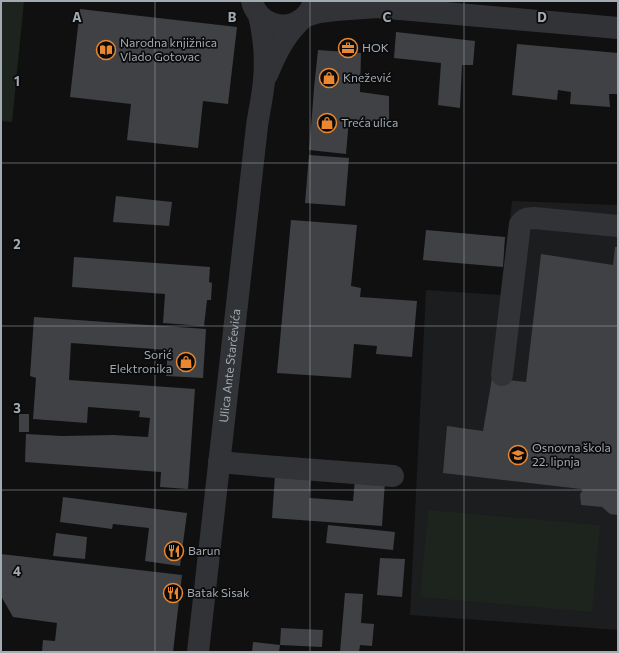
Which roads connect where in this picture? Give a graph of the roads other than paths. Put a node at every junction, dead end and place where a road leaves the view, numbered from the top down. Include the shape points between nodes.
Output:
1 (354, 1) edge
2 (251, 6) edge
3 (377, 7) junction
4 (306, 13) edge
5 (618, 28) edge
6 (264, 80) junction
7 (618, 226) edge
8 (502, 375) dead end
9 (219, 462) junction
10 (393, 476) dead end
11 (198, 652) edge

1 - 3 street
2 - 4 street via 267,22 277,25 288,26
2 - 6 street, Ulica Ante Starčevića via 262,28
3 - 4 street
3 - 5 street
4 - 6 street, Ulica Ante Starčevića via 282,42
6 - 9 street, Ulica Ante Starčevića
7 - 8 street via 534,218 522,221
9 - 10 street
9 - 11 street, Ulica Ante Starčevića

